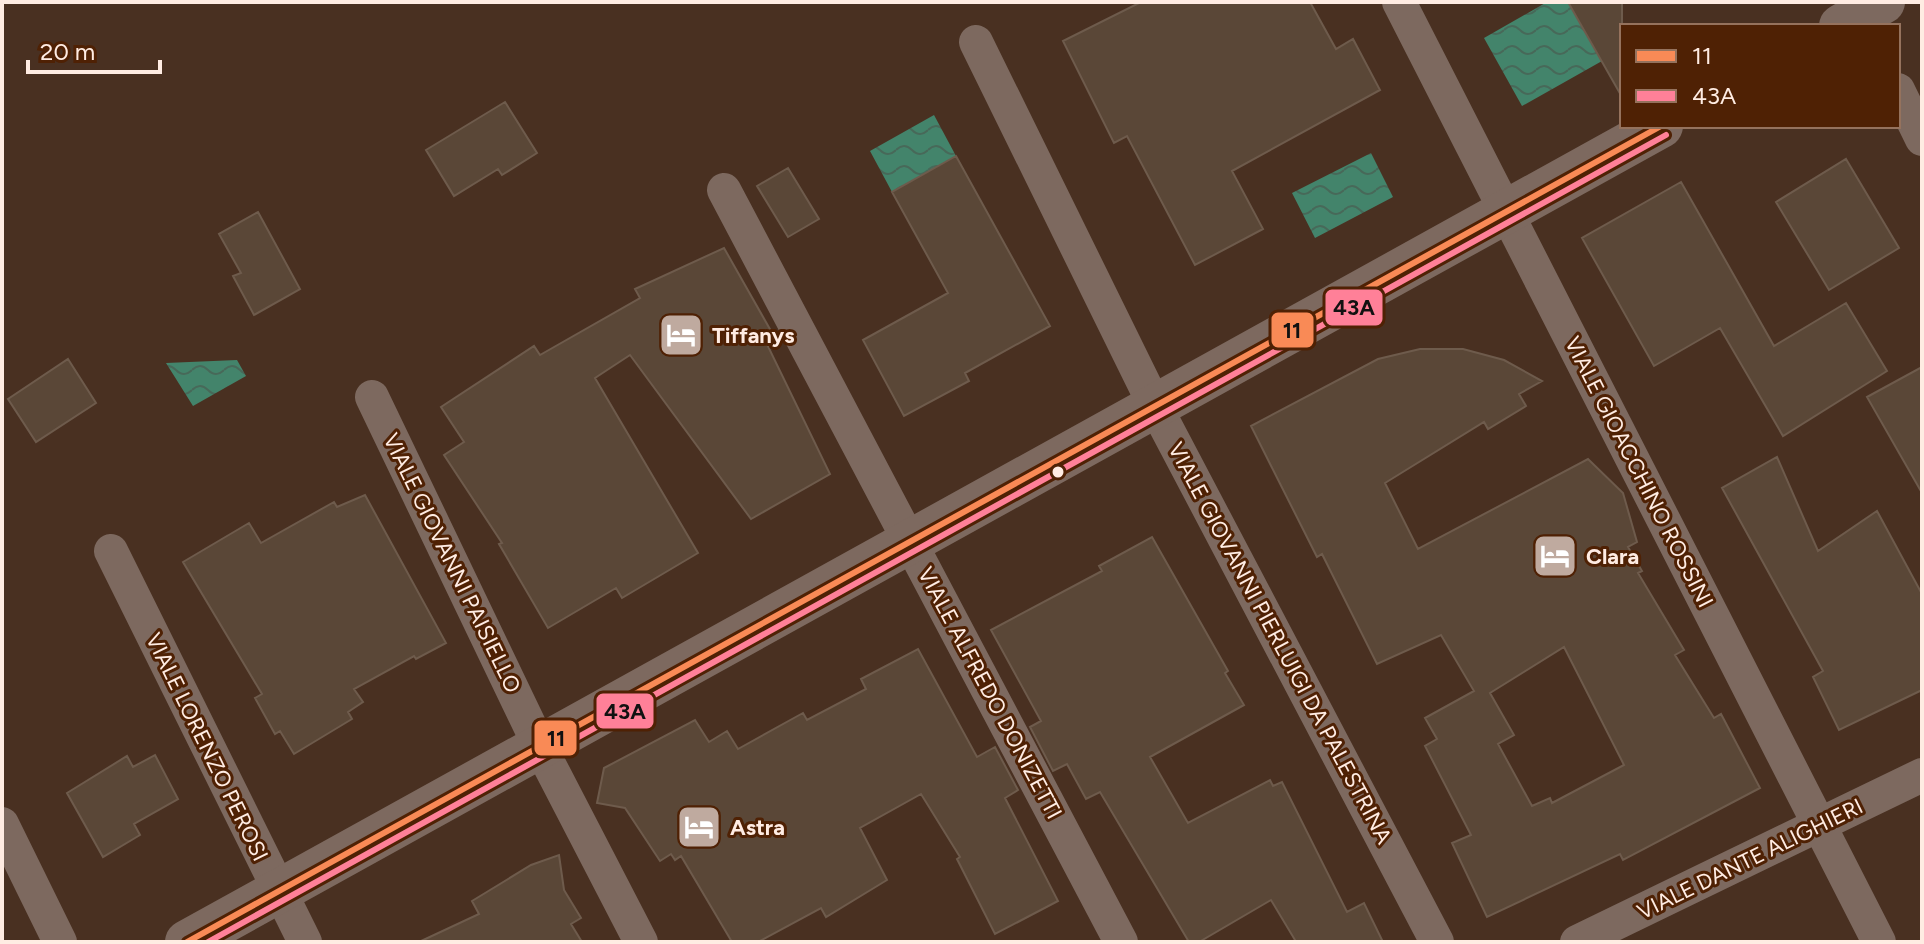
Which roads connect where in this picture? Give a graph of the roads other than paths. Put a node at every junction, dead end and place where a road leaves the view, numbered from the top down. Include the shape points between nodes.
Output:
1 (1399, 2) edge
2 (976, 42) dead end
3 (1900, 94) edge
4 (1657, 128) edge
5 (1922, 139) edge
6 (724, 190) dead end
7 (1506, 212) junction
8 (372, 397) dead end
9 (1155, 406) junction
10 (910, 541) junction
11 (111, 551) dead end
12 (540, 747) junction
13 (1922, 775) edge
14 (2, 824) edge
15 (1820, 827) junction
16 (279, 891) junction
17 (60, 942) edge
18 (187, 942) edge
19 (305, 942) edge
20 (641, 942) edge
21 (1121, 942) edge
22 (1437, 942) edge
23 (1577, 942) edge
24 (1879, 942) edge

1 - 7 street, VIALE GIOACCHINO ROSSINI
2 - 9 street, VIALE GIOVANNI PIERLUIGI DA PALESTRINA
3 - 5 street
4 - 7 street
6 - 10 street, VIALE ALFREDO DONIZETTI
7 - 9 street
7 - 15 street, VIALE GIOACCHINO ROSSINI
8 - 12 street, VIALE GIOVANNI PAISIELLO
9 - 10 street
9 - 22 street, VIALE GIOVANNI PIERLUIGI DA PALESTRINA
10 - 12 street
10 - 21 street, VIALE ALFREDO DONIZETTI
11 - 16 street, VIALE LORENZO PEROSI
12 - 16 street
12 - 20 street, VIALE GIOVANNI PAISIELLO
13 - 15 street, VIALE DANTE ALIGHIERI
14 - 17 street
15 - 23 street, VIALE DANTE ALIGHIERI
15 - 24 street, VIALE GIOACCHINO ROSSINI
16 - 18 street
16 - 19 street, VIALE LORENZO PEROSI

